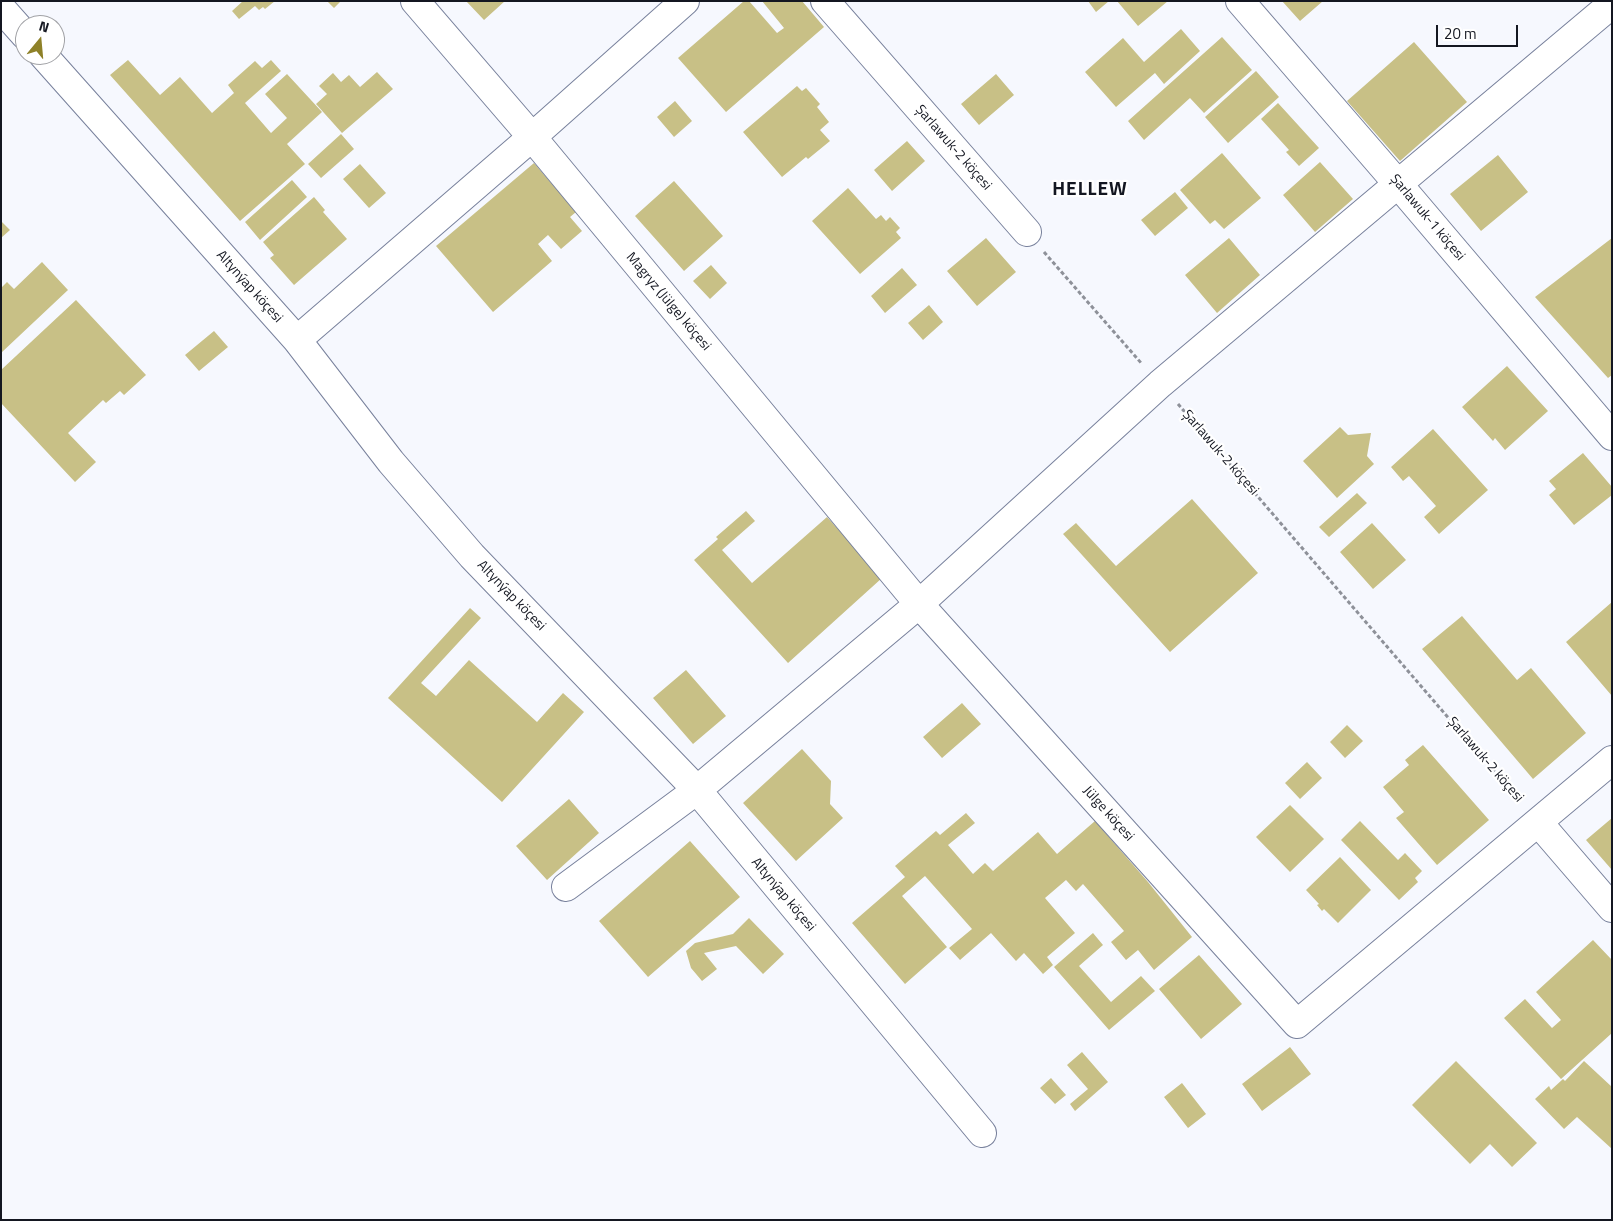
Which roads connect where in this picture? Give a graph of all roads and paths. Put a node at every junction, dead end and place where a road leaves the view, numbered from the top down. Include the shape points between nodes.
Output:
1 (415, 1) edge
2 (685, 1) edge
3 (824, 1) edge
4 (1240, 1) edge
5 (1612, 4) edge
6 (1, 8) edge
7 (15, 24) edge
8 (52, 65) edge
9 (532, 137) junction
10 (1398, 184) junction
11 (1027, 232) joint
12 (297, 340) junction
13 (1160, 384) junction
14 (1612, 436) edge
15 (919, 604) junction
16 (1612, 760) edge
17 (697, 790) junction
18 (1538, 822) junction
19 (566, 888) dead end
20 (1612, 908) edge
21 (982, 1133) dead end

1 - 9 street, Magryz (Jülge) köçesi
2 - 9 street
3 - 11 street, Şarlawuk-2 köçesi
4 - 10 street, Şarlawuk-1 köçesi
5 - 10 street
6 - 7 street
8 - 12 street, Altynýap köçesi
9 - 12 street
9 - 15 street, Magryz (Jülge) köçesi
10 - 13 street
10 - 14 street, Şarlawuk-1 köçesi
11 - 13 path, Şarlawuk-2 köçesi
12 - 17 street, Altynýap köçesi via 392,462 472,556
13 - 15 street
13 - 18 path, Şarlawuk-2 köçesi
15 - 17 street
15 - 18 street, Jülge köçesi via 1297,1024
16 - 18 street
17 - 19 street
17 - 21 street, Altynýap köçesi
18 - 20 street

